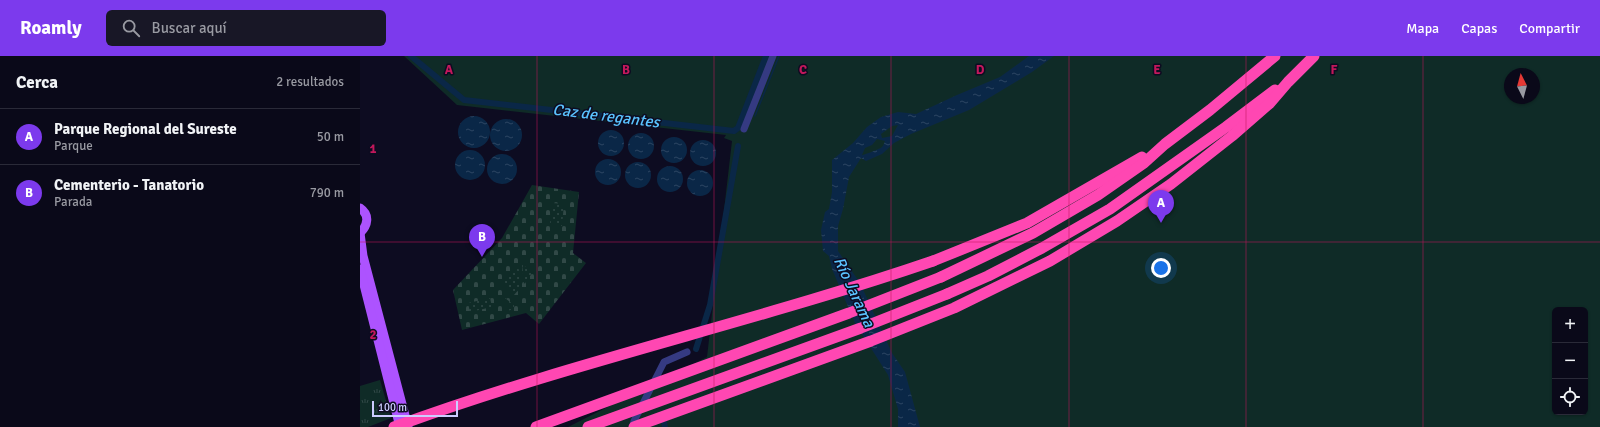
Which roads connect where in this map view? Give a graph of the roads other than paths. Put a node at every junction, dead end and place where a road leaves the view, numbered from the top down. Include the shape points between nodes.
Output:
1 (773, 56) edge
2 (1275, 56) edge
3 (1314, 56) edge
4 (1288, 82) junction
5 (744, 129) dead end
6 (1165, 144) junction
7 (360, 208) edge
8 (360, 233) edge
9 (360, 269) edge
10 (687, 352) dead end
11 (394, 427) edge
12 (400, 427) edge
13 (408, 427) edge
14 (536, 427) edge
15 (588, 427) edge
16 (634, 427) edge

1 - 5 street
2 - 6 highway
3 - 4 highway
4 - 15 highway, bridge via 1110,209 988,276 868,326
4 - 16 highway via 1270,103 1232,136 1170,184 1117,221 1050,261 954,308 864,344
6 - 11 highway, bridge via 1027,223 933,261 836,293 487,394
6 - 14 highway, bridge via 1144,163 1098,195 1033,233 941,277 870,306
7 - 8 main road via 367,218 366,225
8 - 13 main road via 363,256
9 - 12 main road
10 - 16 street via 664,362 634,420

